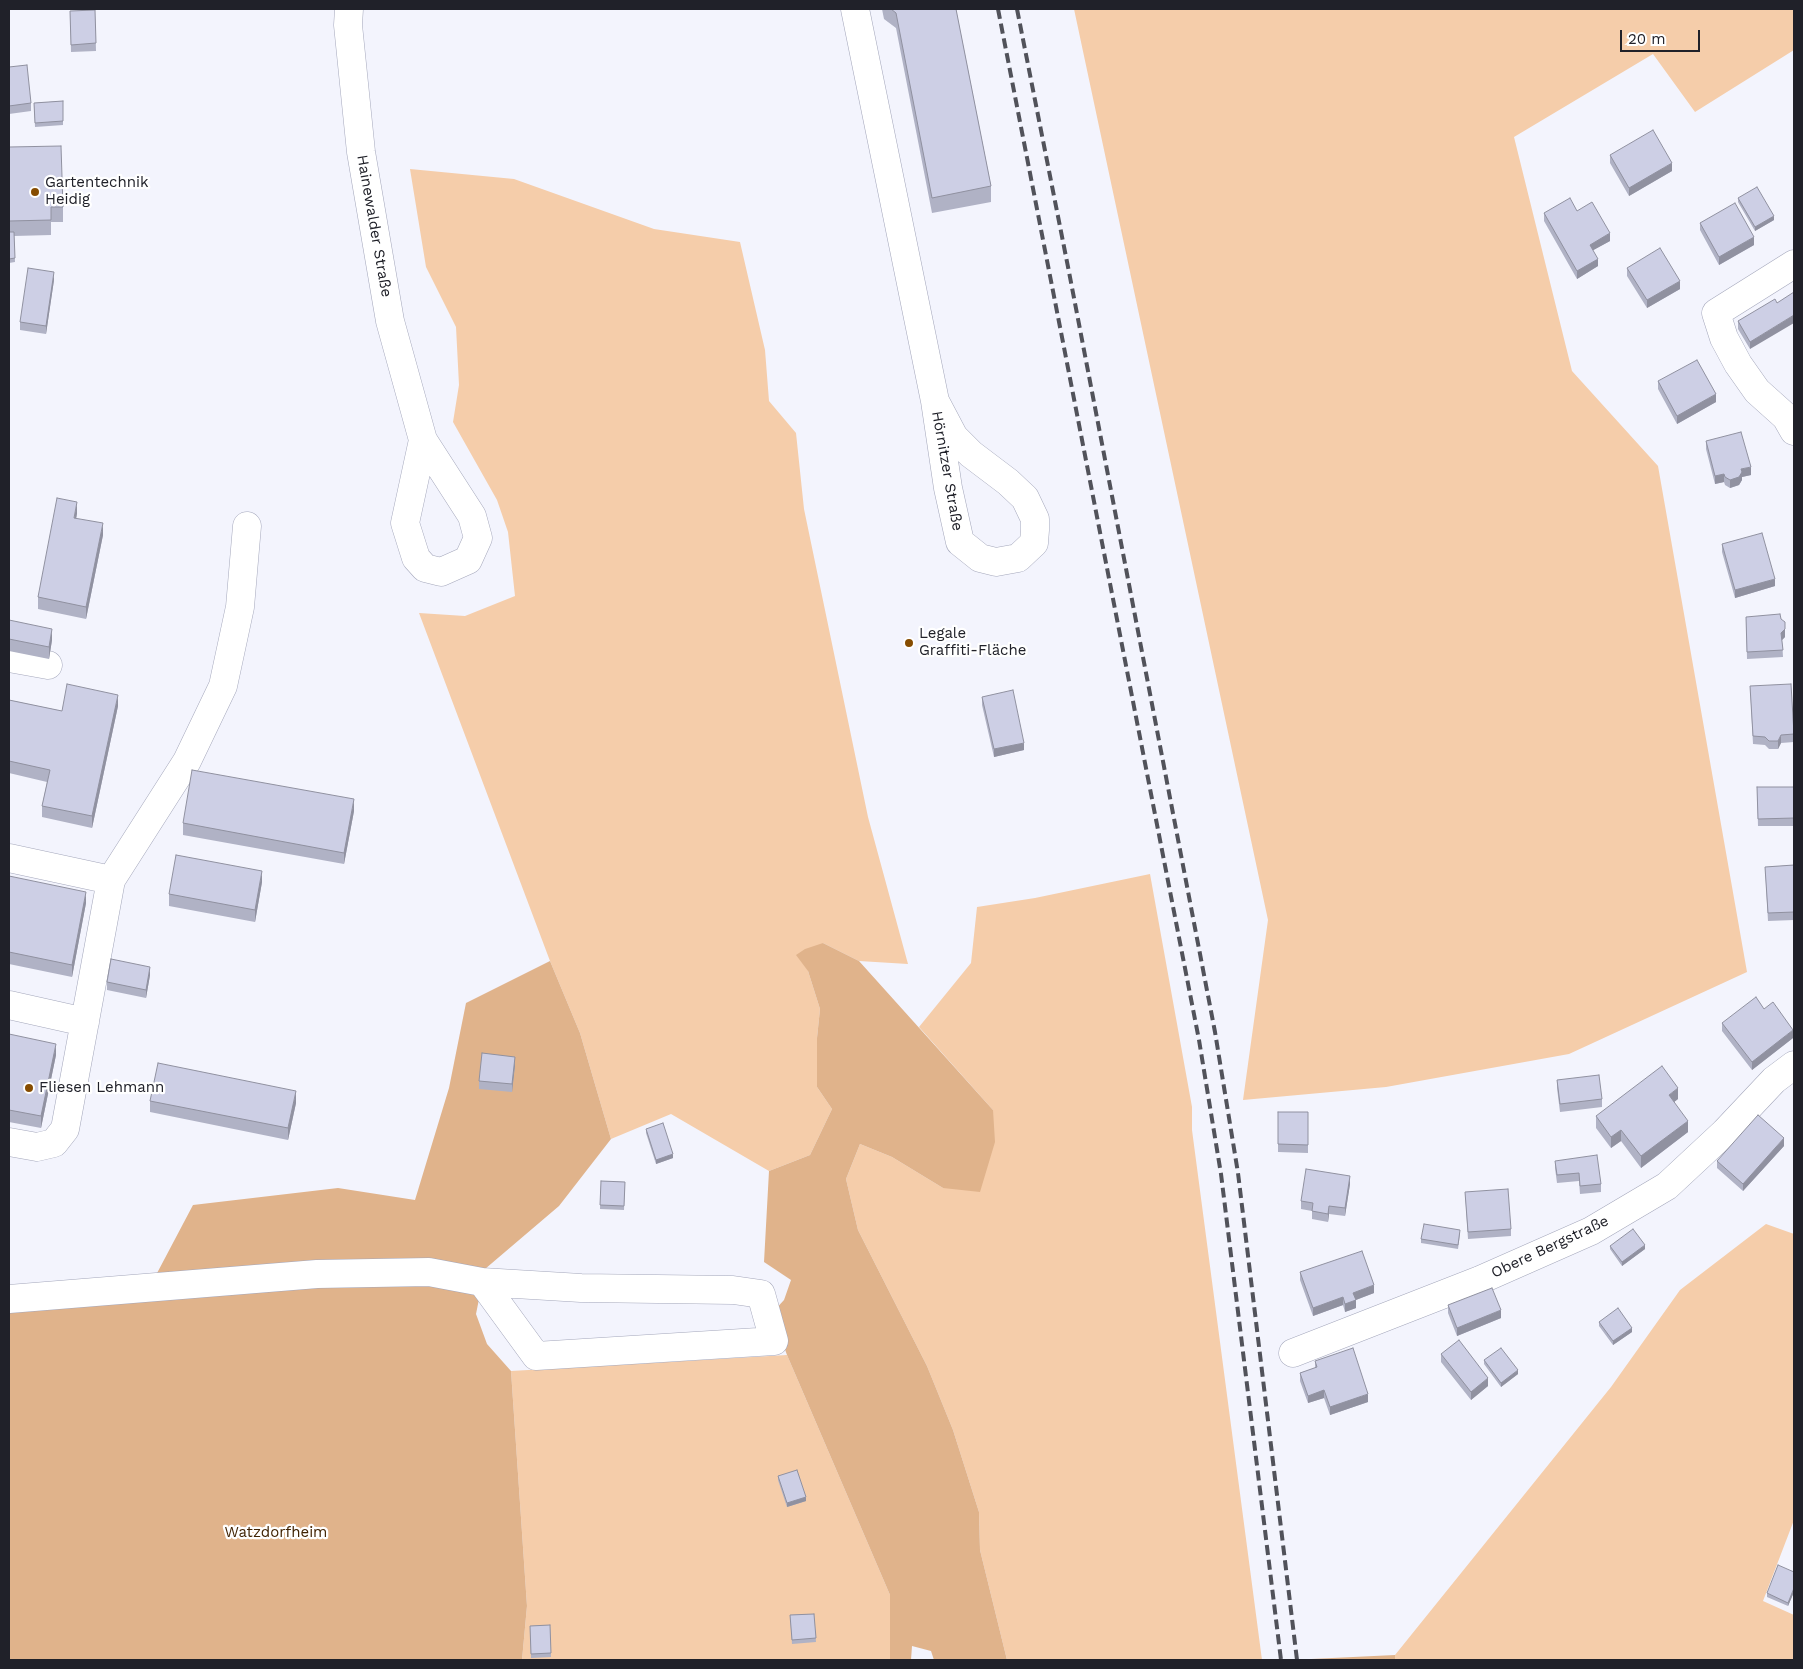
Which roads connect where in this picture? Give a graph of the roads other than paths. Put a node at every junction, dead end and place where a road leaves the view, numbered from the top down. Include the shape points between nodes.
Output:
1 (349, 9) edge
2 (855, 9) edge
3 (1794, 264) edge
4 (935, 402) junction
5 (1794, 432) edge
6 (423, 440) dead end
7 (247, 526) dead end
8 (9, 658) edge
9 (48, 666) edge
10 (9, 858) edge
11 (111, 880) junction
12 (9, 1005) edge
13 (85, 1022) junction
14 (1794, 1066) edge
15 (9, 1142) edge
16 (482, 1282) junction
17 (9, 1299) edge
18 (1293, 1354) dead end

1 - 6 street, Hainewalder Straße via 361,152 377,250 390,321
2 - 4 street, Hörnitzer Straße
3 - 5 street via 1716,313 1724,338 1738,364 1757,391 1786,417
4 - 4 street, Hörnitzer Straße via 960,542 980,558 996,562 1018,558 1034,544 1036,530 1035,519 1025,498 954,437
7 - 11 street via 240,607 223,686 186,761
8 - 9 street
10 - 11 street
11 - 13 street
12 - 13 street
13 - 15 street via 65,1129 54,1143 37,1147
14 - 18 street, Obere Bergstraße via 1774,1080 1667,1186 1591,1231 1480,1280
16 - 16 street via 536,1356 774,1341 761,1294 733,1290 580,1288
16 - 17 street via 428,1272 317,1274

